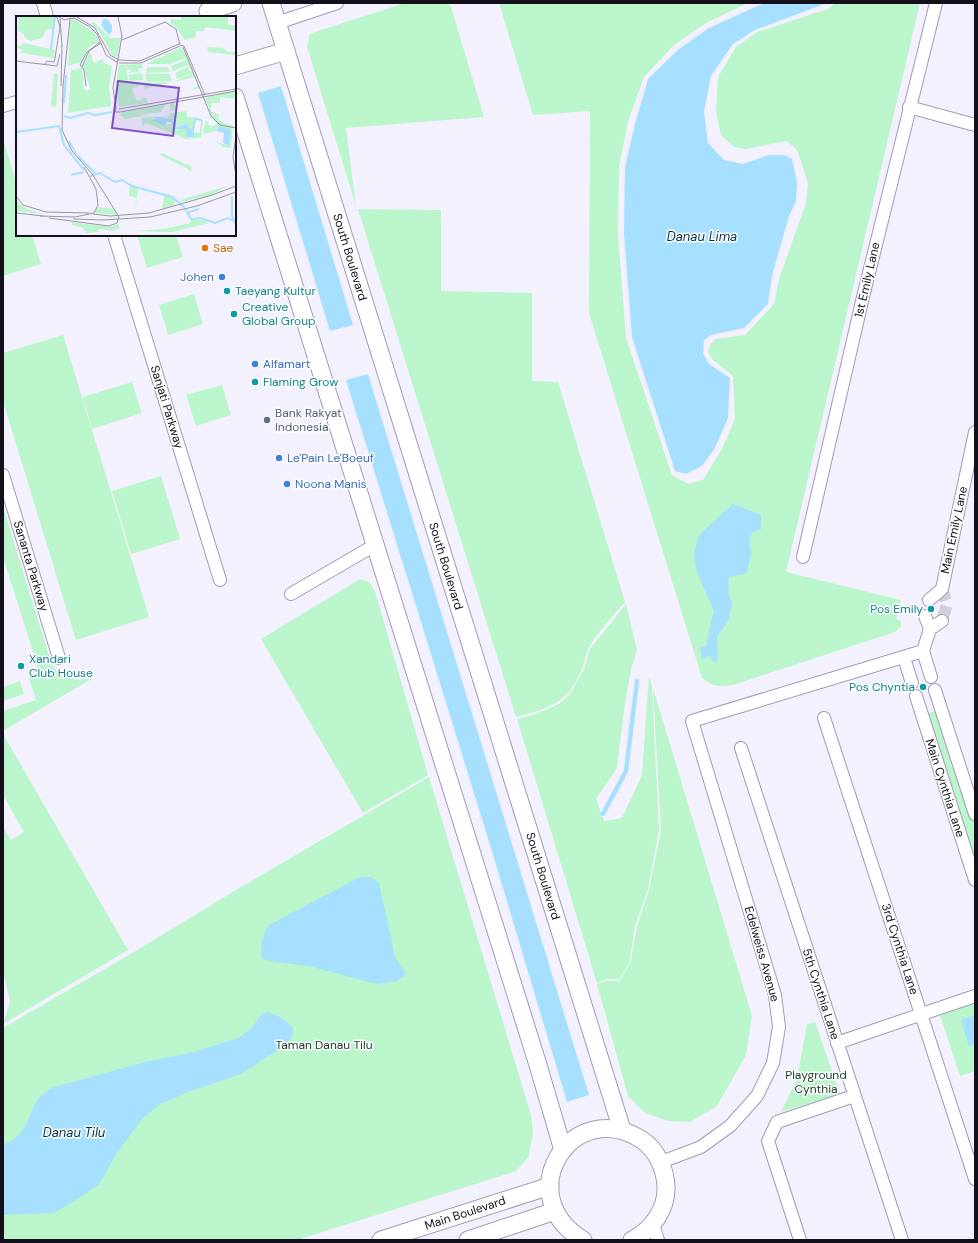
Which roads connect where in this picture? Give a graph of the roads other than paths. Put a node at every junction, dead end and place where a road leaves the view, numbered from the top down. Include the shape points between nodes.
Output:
1 (43, 3) edge
2 (233, 3) edge
3 (271, 3) edge
4 (336, 3) edge
5 (936, 3) edge
6 (206, 12) edge
7 (47, 16) edge
8 (277, 22) junction
9 (286, 51) junction
10 (236, 66) edge
11 (236, 100) edge
12 (16, 102) edge
13 (3, 106) edge
14 (909, 107) junction
15 (975, 125) edge
16 (114, 236) edge
17 (975, 432) edge
18 (3, 474) edge
19 (376, 545) junction
20 (803, 557) dead end
21 (220, 580) dead end
22 (291, 594) dead end
23 (929, 600) dead end
24 (925, 616) dead end
25 (942, 621) tunnel mouth
26 (930, 629) junction
27 (923, 651) junction
28 (59, 658) dead end
29 (904, 658) junction
30 (931, 677) dead end
31 (912, 683) dead end
32 (935, 690) dead end
33 (916, 696) dead end
34 (824, 718) dead end
35 (741, 748) dead end
36 (975, 814) edge
37 (975, 880) edge
38 (975, 996) edge
39 (921, 1014) junction
40 (837, 1042) junction
41 (854, 1096) junction
42 (622, 1130) junction
43 (563, 1150) junction
44 (661, 1162) junction
45 (975, 1180) edge
46 (550, 1186) junction
47 (555, 1212) junction
48 (655, 1232) edge
49 (381, 1240) edge
50 (468, 1240) edge
51 (583, 1240) edge
52 (632, 1240) edge
53 (800, 1240) edge
54 (902, 1240) edge

1 - 7 street
2 - 6 main road
3 - 8 main road, South Boulevard
4 - 8 street
5 - 14 street, 1st Emily Lane
8 - 9 main road, South Boulevard
9 - 10 main road
9 - 42 main road, South Boulevard
11 - 19 main road
12 - 13 street
14 - 15 street
14 - 20 street, 1st Emily Lane
16 - 21 street, Sanjati Parkway
17 - 23 street, Main Emily Lane via 942,589
18 - 28 street, Sananta Parkway
19 - 22 street
19 - 43 main road
24 - 26 street
25 - 26 street
26 - 27 street
27 - 29 street
27 - 30 street
29 - 31 street
29 - 44 street, Edelweiss Avenue via 692,721 775,994 779,1027 773,1063 757,1096 730,1126 701,1147
32 - 36 street, Main Cynthia Lane
33 - 37 street, Main Cynthia Lane
34 - 39 street, 3rd Cynthia Lane
35 - 40 street, 5th Cynthia Lane
38 - 39 street
39 - 40 street
39 - 45 street, 3rd Cynthia Lane
40 - 41 street, 5th Cynthia Lane
41 - 53 street via 777,1122 768,1141
41 - 54 street, 5th Cynthia Lane
42 - 43 main road via 609,1128 583,1134
42 - 44 main road via 634,1134 645,1142
43 - 46 main road via 551,1173
44 - 48 main road via 666,1181 665,1201
46 - 47 main road
46 - 49 main road, Main Boulevard
47 - 50 main road
47 - 51 main road via 572,1233
48 - 52 main road via 644,1233

